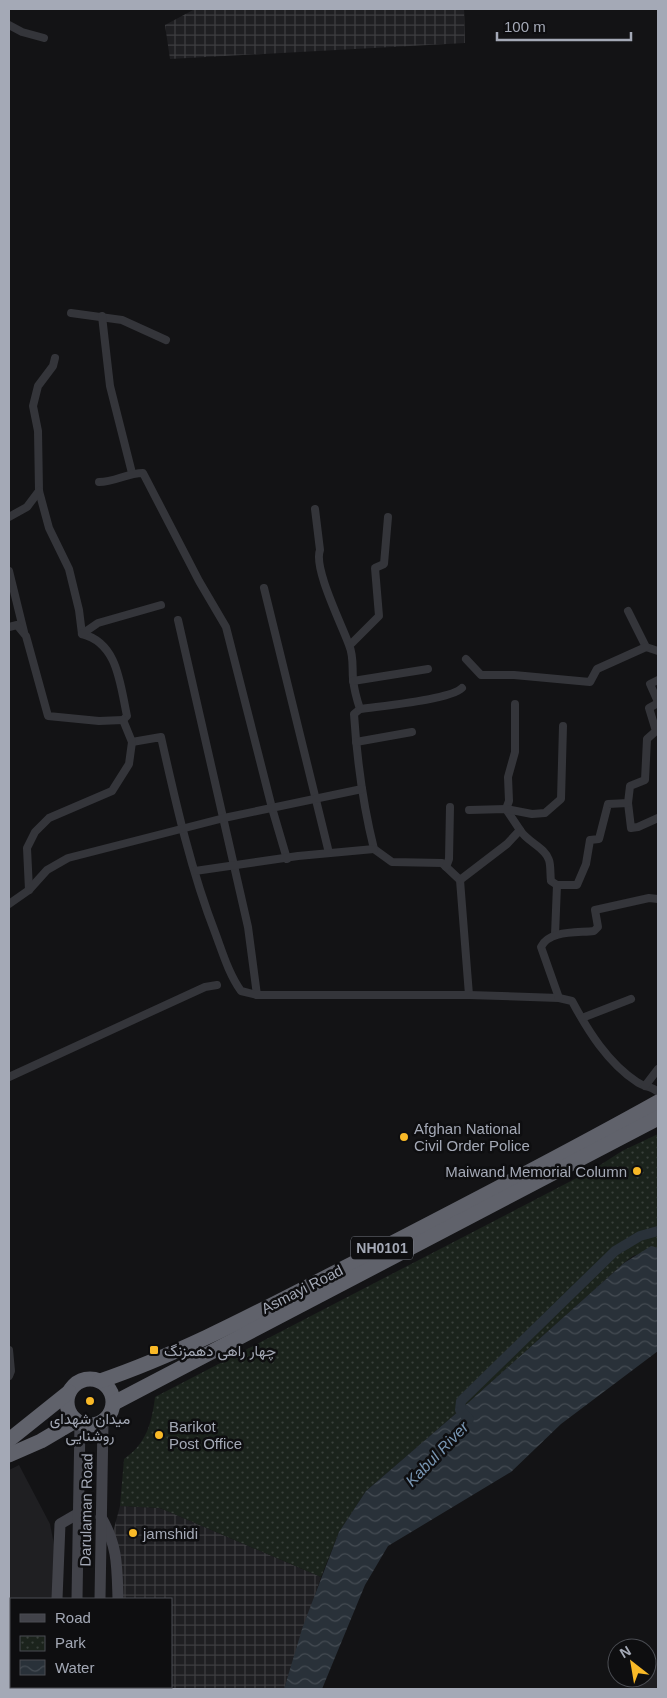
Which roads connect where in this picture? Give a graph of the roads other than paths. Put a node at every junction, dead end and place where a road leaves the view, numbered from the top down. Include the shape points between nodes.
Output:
1 (9, 25) edge
2 (44, 38) dead end
3 (71, 313) dead end
4 (102, 316) junction
5 (166, 340) dead end
6 (55, 358) dead end
7 (132, 473) junction
8 (99, 482) dead end
9 (39, 491) junction
10 (316, 509) dead end
11 (9, 517) edge
12 (388, 517) dead end
13 (9, 572) edge
14 (264, 588) dead end
15 (161, 605) dead end
16 (628, 611) dead end
17 (178, 620) dead end
18 (9, 627) edge
19 (82, 634) junction
20 (26, 636) junction
21 (350, 645) junction
22 (646, 647) junction
23 (658, 651) edge
24 (466, 660) dead end
25 (428, 670) dead end
26 (658, 680) edge
27 (353, 681) junction
28 (462, 688) dead end
29 (658, 702) edge
30 (515, 704) dead end
31 (360, 710) junction
32 (123, 720) junction
33 (562, 726) dead end
34 (412, 732) dead end
35 (132, 742) junction
36 (356, 742) junction
37 (362, 789) junction
38 (316, 798) junction
39 (628, 803) junction
40 (272, 808) junction
41 (450, 808) dead end
42 (469, 810) dead end
43 (506, 810) junction
44 (224, 818) junction
45 (658, 818) edge
46 (181, 830) junction
47 (520, 830) junction
48 (374, 849) junction
49 (329, 853) junction
50 (287, 859) junction
51 (233, 864) junction
52 (446, 867) junction
53 (195, 871) junction
54 (460, 880) junction
55 (556, 885) junction
56 (29, 890) junction
57 (658, 899) edge
58 (9, 904) edge
59 (555, 935) junction
60 (217, 985) dead end
61 (257, 995) junction
62 (469, 995) junction
63 (559, 998) junction
64 (631, 999) dead end
65 (582, 1018) junction
66 (658, 1069) edge
67 (9, 1077) edge
68 (646, 1086) junction
69 (658, 1092) edge
70 (658, 1102) edge
71 (658, 1118) edge
72 (9, 1350) edge
73 (9, 1376) edge
74 (100, 1381) junction
75 (69, 1392) junction
76 (114, 1403) junction
77 (78, 1422) junction
78 (103, 1422) junction
79 (9, 1440) edge
80 (9, 1455) edge
81 (78, 1512) junction
82 (101, 1517) junction
83 (57, 1598) edge
84 (77, 1598) edge
85 (100, 1598) edge
86 (118, 1598) edge

1 - 2 street
3 - 4 street
4 - 5 street via 122,320
4 - 7 street via 110,386
6 - 9 street via 38,386 33,406 38,431
7 - 8 street via 111,482
7 - 40 street via 143,473 146,477 198,581 226,627
9 - 11 street via 27,507
9 - 19 street via 49,528 69,569
10 - 21 street via 318,556 327,589
12 - 21 street via 384,564 374,568 379,616
13 - 20 street
14 - 38 street
15 - 19 street via 98,623
16 - 22 street
17 - 44 street
18 - 20 street via 17,625
19 - 32 street via 96,637 115,664 127,716
20 - 32 street via 48,716
21 - 27 street
22 - 23 street
22 - 24 street via 598,669 590,682 514,675 481,676
25 - 27 street
26 - 29 street via 650,684
27 - 31 street
28 - 31 street via 456,693 436,698
29 - 39 street via 649,708 656,731 648,739 645,780 630,786
30 - 43 street via 515,752 508,777
31 - 36 street via 354,714
32 - 35 street
33 - 43 street via 561,800 545,813
34 - 36 street
35 - 46 street via 161,736
35 - 56 street via 129,764 112,791 49,818 35,832 27,848
36 - 37 street
37 - 38 street
37 - 48 street
38 - 40 street
38 - 49 street
39 - 45 street via 631,828
39 - 55 street via 608,804 599,839 590,840 586,864 577,885
40 - 44 street
40 - 50 street
41 - 52 street
42 - 43 street
43 - 47 street
44 - 46 street
44 - 51 street
46 - 53 street
46 - 56 street via 68,858 47,870
47 - 54 street
47 - 55 street via 549,858 551,881
48 - 49 street
48 - 52 street via 392,862 437,862
49 - 50 street
50 - 51 street
51 - 53 street
51 - 61 street via 248,927
52 - 54 street
53 - 61 street via 204,906 235,983 241,991
54 - 62 street
55 - 59 street
56 - 58 street
57 - 59 street via 649,898 595,910 598,927 594,931
59 - 63 street via 544,941 541,947
60 - 67 street via 205,987
61 - 62 street
62 - 63 street
63 - 65 street via 572,1001
64 - 65 street
65 - 68 street via 587,1030 608,1055 638,1083
66 - 68 street
68 - 69 street
70 - 74 highway, Asmayi Road / NH0101 via 554,1160 281,1300 151,1364
71 - 76 highway, Asmayi Road / NH0101
72 - 73 street
74 - 75 highway, NH0101 via 86,1379
74 - 76 highway via 110,1390
75 - 77 highway via 67,1408
75 - 79 highway, NH0101
76 - 78 highway
77 - 78 highway via 88,1426
77 - 80 highway
77 - 81 main road, Darulaman Road
78 - 82 main road, Darulaman Road
81 - 83 main road via 60,1524
81 - 84 main road, Darulaman Road
82 - 85 main road, Darulaman Road
82 - 86 main road via 116,1551

